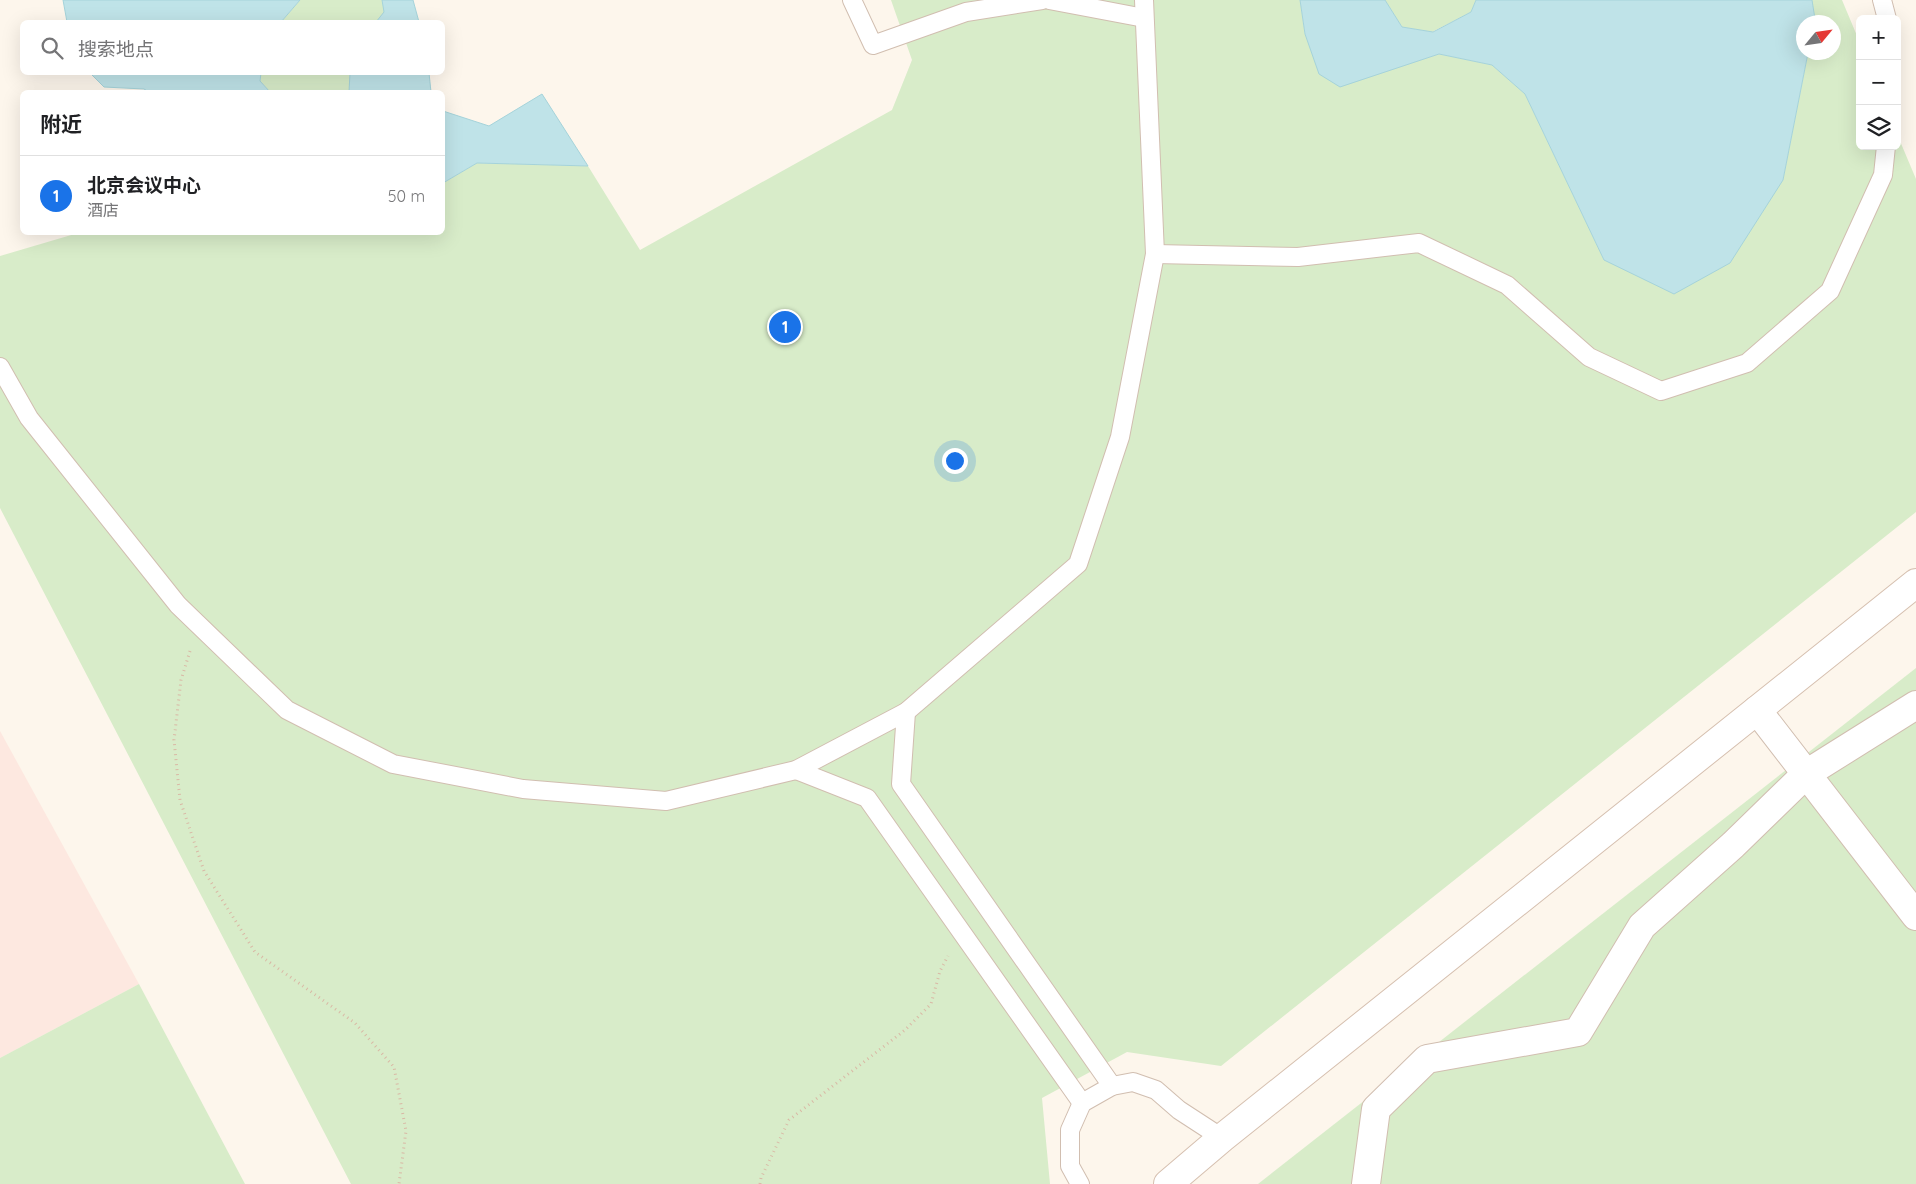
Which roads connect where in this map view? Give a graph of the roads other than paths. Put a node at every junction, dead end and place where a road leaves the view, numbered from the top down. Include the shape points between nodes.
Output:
1 (852, 0) edge
2 (1042, 0) edge
3 (1049, 0) edge
4 (1882, 0) edge
5 (1142, 8) edge
6 (1886, 15) edge
7 (1886, 150) edge
8 (1154, 254) junction
9 (0, 367) edge
10 (1916, 583) edge
11 (1916, 705) edge
12 (1757, 710) junction
13 (906, 712) junction
14 (796, 770) junction
15 (1806, 774) junction
16 (1916, 916) edge
17 (1112, 1086) junction
18 (1082, 1103) junction
19 (1222, 1138) junction
20 (1080, 1184) edge
21 (1168, 1184) edge
22 (1366, 1184) edge

1 - 2 lane via 873,45 966,12
3 - 5 lane
4 - 6 lane
5 - 8 lane
7 - 8 lane via 1883,175 1830,291 1747,363 1661,391 1590,358 1507,285 1419,243 1298,257
8 - 13 lane via 1120,437 1078,564
9 - 14 lane via 29,418 178,605 288,710 393,764 523,789 666,801
10 - 12 street
11 - 15 street
12 - 15 street
12 - 19 street
13 - 14 lane
13 - 17 lane via 901,784
14 - 18 lane via 867,798
15 - 16 street
15 - 22 street via 1642,926 1578,1032 1427,1059 1376,1109
17 - 18 lane
17 - 19 lane via 1133,1082 1156,1090 1179,1110
18 - 20 lane via 1070,1130 1070,1166
19 - 21 street

